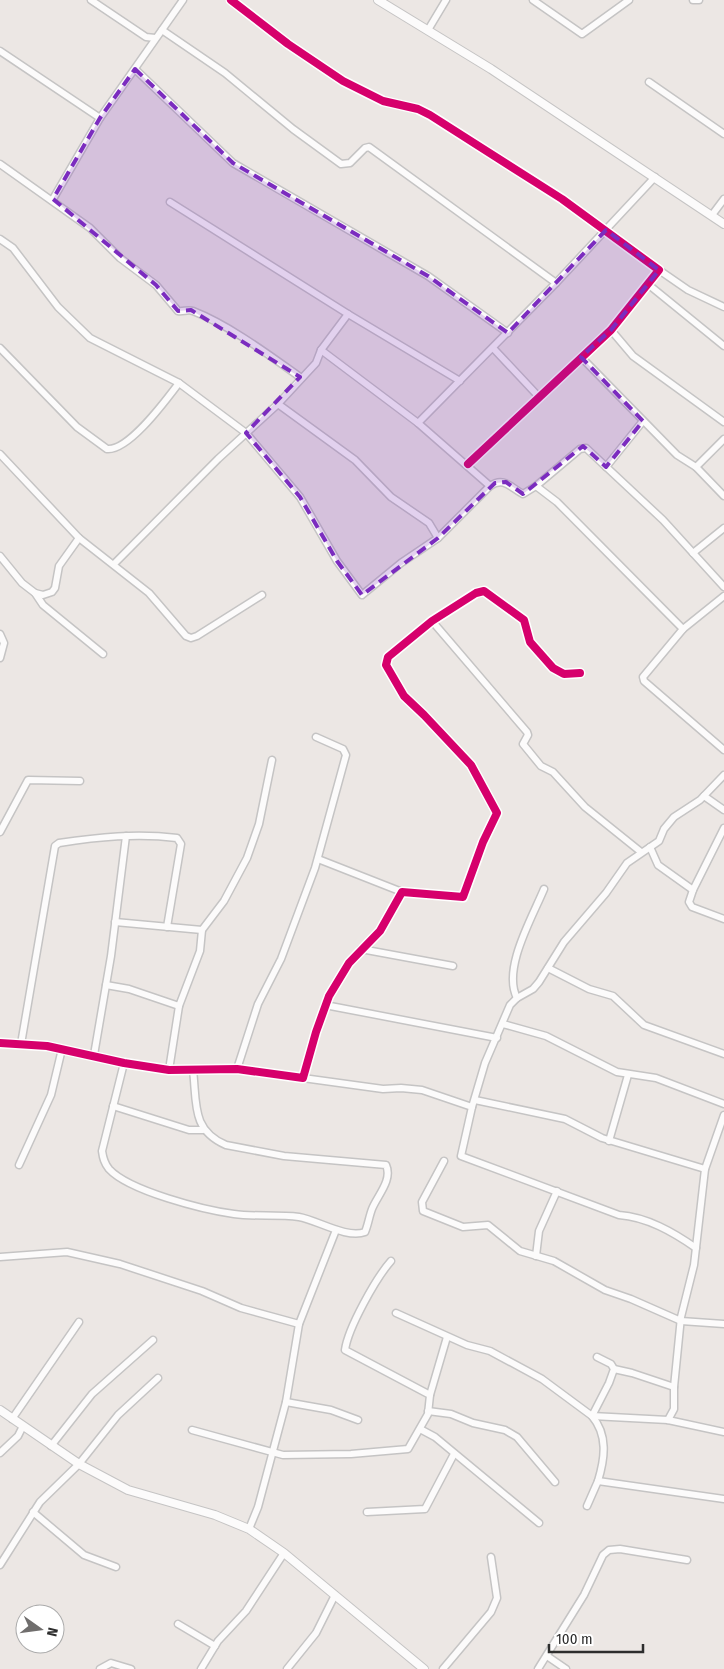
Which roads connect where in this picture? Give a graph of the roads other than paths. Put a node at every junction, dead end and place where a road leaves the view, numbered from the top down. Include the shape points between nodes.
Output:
1 (91, 0) edge
2 (183, 0) edge
3 (231, 0) edge
4 (378, 0) edge
5 (446, 0) edge
6 (629, 0) edge
7 (693, 0) edge
8 (699, 0) edge
9 (536, 1) edge
10 (162, 30) junction
11 (428, 30) junction
12 (155, 38) junction
13 (0, 51) edge
14 (135, 69) junction
15 (649, 82) dead end
16 (100, 118) junction
17 (724, 134) edge
18 (0, 164) edge
19 (655, 177) junction
20 (53, 199) junction
21 (724, 199) edge
22 (170, 202) dead end
23 (712, 215) junction
24 (724, 224) edge
25 (606, 230) junction
26 (0, 239) edge
27 (659, 270) junction
28 (556, 283) junction
29 (648, 285) junction
30 (724, 307) edge
31 (348, 314) junction
32 (611, 330) junction
33 (508, 333) junction
34 (724, 346) edge
35 (0, 348) edge
36 (493, 348) junction
37 (321, 350) junction
38 (581, 357) junction
39 (300, 377) junction
40 (460, 381) junction
41 (179, 383) junction
42 (539, 397) junction
43 (278, 404) junction
44 (642, 420) junction
45 (724, 422) edge
46 (418, 423) junction
47 (246, 433) junction
48 (724, 439) edge
49 (717, 447) junction
50 (724, 453) edge
51 (0, 454) edge
52 (468, 464) junction
53 (606, 467) junction
54 (696, 467) junction
55 (490, 486) junction
56 (536, 486) junction
57 (724, 496) edge
58 (724, 528) edge
59 (79, 538) junction
60 (438, 538) junction
61 (693, 553) junction
62 (0, 556) edge
63 (114, 564) junction
64 (724, 587) edge
65 (35, 593) junction
66 (262, 595) dead end
67 (724, 596) edge
68 (432, 621) junction
69 (683, 629) junction
70 (0, 634) edge
71 (103, 654) dead end
72 (0, 658) edge
73 (580, 673) dead end
74 (316, 736) dead end
75 (724, 750) edge
76 (272, 760) dead end
77 (724, 775) edge
78 (80, 781) dead end
79 (704, 796) junction
80 (724, 810) edge
81 (724, 828) edge
82 (0, 832) edge
83 (126, 836) junction
84 (650, 847) junction
85 (641, 852) junction
86 (318, 859) junction
87 (544, 889) dead end
88 (693, 890) junction
89 (402, 892) junction
90 (724, 920) edge
91 (115, 922) junction
92 (167, 927) junction
93 (202, 930) junction
94 (361, 949) junction
95 (453, 966) dead end
96 (548, 968) junction
97 (106, 985) junction
98 (517, 998) junction
99 (325, 1005) junction
100 (179, 1006) junction
101 (503, 1024) junction
102 (497, 1038) junction
103 (0, 1044) edge
104 (21, 1044) junction
105 (62, 1049) junction
106 (724, 1054) edge
107 (94, 1055) junction
108 (124, 1063) junction
109 (236, 1069) junction
110 (169, 1070) junction
111 (193, 1070) junction
112 (628, 1075) junction
113 (303, 1078) junction
114 (474, 1100) junction
115 (724, 1104) edge
116 (113, 1106) junction
117 (472, 1107) junction
118 (723, 1118) edge
119 (203, 1130) junction
120 (609, 1141) junction
121 (444, 1161) dead end
122 (19, 1164) dead end
123 (705, 1169) junction
124 (557, 1191) junction
125 (336, 1230) junction
126 (696, 1248) junction
127 (536, 1256) junction
128 (0, 1257) edge
129 (391, 1261) dead end
130 (396, 1313) dead end
131 (681, 1321) junction
132 (78, 1322) dead end
133 (299, 1324) junction
134 (724, 1324) edge
135 (447, 1337) junction
136 (152, 1340) dead end
137 (597, 1357) dead end
138 (614, 1369) junction
139 (158, 1378) dead end
140 (674, 1387) junction
141 (430, 1394) junction
142 (286, 1402) junction
143 (0, 1410) edge
144 (428, 1411) junction
145 (592, 1416) junction
146 (12, 1419) junction
147 (358, 1420) dead end
148 (668, 1420) junction
149 (23, 1426) junction
150 (420, 1429) junction
151 (192, 1430) dead end
152 (724, 1432) edge
153 (51, 1446) junction
154 (0, 1453) edge
155 (272, 1453) junction
156 (454, 1454) junction
157 (79, 1464) junction
158 (598, 1481) junction
159 (555, 1482) dead end
160 (724, 1499) edge
161 (587, 1506) dead end
162 (33, 1512) junction
163 (367, 1512) dead end
164 (539, 1524) dead end
165 (249, 1529) junction
166 (284, 1552) junction
167 (491, 1557) dead end
168 (687, 1560) dead end
169 (0, 1565) edge
170 (116, 1567) dead end
171 (335, 1595) junction
172 (178, 1624) dead end
173 (215, 1646) junction
174 (547, 1656) junction
175 (100, 1669) edge
176 (131, 1669) edge
177 (201, 1669) edge
178 (287, 1669) edge
179 (424, 1669) edge
180 (444, 1669) edge
181 (538, 1669) edge
182 (566, 1669) edge

1 - 12 street via 146,36
2 - 10 street
3 - 25 street via 343,81 383,101 430,115
4 - 11 street
5 - 11 street
6 - 9 street via 586,34
7 - 8 street
10 - 12 street
10 - 28 street via 224,73 342,164 350,163 369,147
11 - 19 street
12 - 14 street
13 - 16 street
14 - 16 street
14 - 33 street via 233,163 428,276
15 - 17 street
16 - 20 street
18 - 20 street
19 - 23 street
19 - 25 street
20 - 39 street via 156,285 178,311 191,310 208,319 254,345
21 - 23 street
22 - 31 street
23 - 24 street
25 - 27 street
25 - 28 street
26 - 41 street via 13,248 58,307 90,338
27 - 29 street
27 - 30 street via 688,290
28 - 33 street
29 - 32 street
29 - 34 street
31 - 37 street
31 - 40 street
32 - 38 street
32 - 45 street via 633,356
33 - 36 street
35 - 41 street via 77,427 107,449 118,448 142,427
36 - 40 street
36 - 42 street
37 - 39 street via 316,363
37 - 46 street
38 - 42 street
38 - 44 street
39 - 43 street
40 - 46 street
41 - 47 street
42 - 52 street
43 - 47 street
43 - 60 street via 355,460 391,498 429,523
44 - 53 street
44 - 54 street via 676,455
46 - 52 street
47 - 60 street via 300,497 337,561 362,595
47 - 63 street
48 - 49 street
49 - 50 street
49 - 54 street
51 - 59 street
52 - 55 street
53 - 56 street via 584,447
53 - 61 street
54 - 57 street
55 - 56 street via 499,481 506,482 522,494
55 - 60 street
56 - 69 street via 557,502
58 - 61 street
59 - 63 street
59 - 65 street via 59,566 52,592
61 - 64 street
62 - 65 street via 22,583
63 - 66 street via 140,585 186,636 192,638
65 - 71 street via 42,605
67 - 69 street
68 - 73 street via 476,593 484,592 524,620 530,642 553,668 564,674
68 - 85 street via 527,732 523,744 541,766 554,772 585,807
68 - 89 street via 388,657 386,665 404,696 471,765 497,813 463,897
69 - 75 street via 644,674 644,681
70 - 72 street via 4,643
74 - 86 street via 343,749 346,754
76 - 93 street via 259,824 247,858 224,901
77 - 79 street
78 - 82 street via 28,780
79 - 80 street
79 - 84 street via 674,817 664,828 659,841
81 - 88 street
83 - 91 street
83 - 92 street via 177,838 182,844
83 - 104 street via 75,840 55,846
84 - 85 street
84 - 88 street via 658,865
85 - 96 street via 627,862 606,893 564,942
86 - 89 street
86 - 109 street via 281,959 255,1011
87 - 98 street via 512,968 513,990
88 - 90 street via 692,907
89 - 94 street via 380,931
91 - 92 street
91 - 97 street
92 - 93 street
93 - 100 street via 200,951
94 - 95 street
94 - 99 street via 343,972
96 - 98 street via 533,989
96 - 106 street via 589,989 612,996 644,1025
97 - 100 street via 129,989
97 - 107 street
98 - 101 street via 510,1004
99 - 102 street
99 - 113 street
100 - 110 street
101 - 102 street
101 - 112 street via 546,1036
102 - 114 street via 485,1063
103 - 104 street
104 - 105 street
105 - 107 street
105 - 122 street via 51,1095
107 - 108 street
108 - 110 street
108 - 116 street
109 - 111 street
109 - 113 street
110 - 111 street
111 - 119 street
112 - 115 street via 656,1078
112 - 120 street
113 - 117 street via 383,1089 416,1089
114 - 117 street
114 - 120 street via 565,1119
116 - 119 street via 189,1130
116 - 125 street via 102,1151 104,1162 118,1177 179,1202 209,1210 249,1216 300,1217
117 - 124 street via 461,1156
118 - 123 street
119 - 125 street via 226,1145 268,1154 386,1165 383,1192 372,1209 365,1232
120 - 123 street
121 - 127 street via 422,1202 423,1211 463,1227 488,1225 520,1251
123 - 126 street
124 - 126 street via 619,1215 646,1220
124 - 127 street via 538,1232
125 - 133 street
126 - 131 street
127 - 131 street via 572,1270 592,1285
128 - 133 street via 67,1252 120,1264 202,1290 241,1308
129 - 141 street via 378,1277 360,1311 345,1350
130 - 135 street
131 - 134 street
131 - 140 street
132 - 146 street
133 - 142 street
135 - 141 street
135 - 145 street via 490,1351 542,1379
136 - 153 street via 92,1394
137 - 138 street via 612,1364
138 - 140 street
138 - 145 street
139 - 157 street via 118,1415
140 - 148 street via 674,1409
141 - 144 street
142 - 147 street via 331,1410
142 - 155 street
143 - 146 street
144 - 150 street
144 - 159 street via 451,1414 505,1430 517,1437
145 - 148 street
145 - 158 street via 600,1425 604,1438
146 - 149 street
148 - 152 street
149 - 153 street
149 - 154 street via 18,1436
150 - 155 street via 408,1449 294,1456
150 - 156 street
151 - 155 street
153 - 157 street
155 - 165 street
156 - 163 street via 425,1509
156 - 164 street
157 - 162 street
157 - 165 street via 135,1493 215,1515
158 - 160 street
158 - 161 street
162 - 169 street
162 - 170 street via 84,1555
165 - 166 street
166 - 171 street
166 - 173 street via 246,1611
167 - 180 street via 497,1598 490,1612
168 - 174 street via 609,1550 603,1555 584,1595
171 - 178 street via 316,1633
171 - 179 street
172 - 173 street
173 - 177 street
174 - 181 street
174 - 182 street
175 - 176 street via 111,1663

